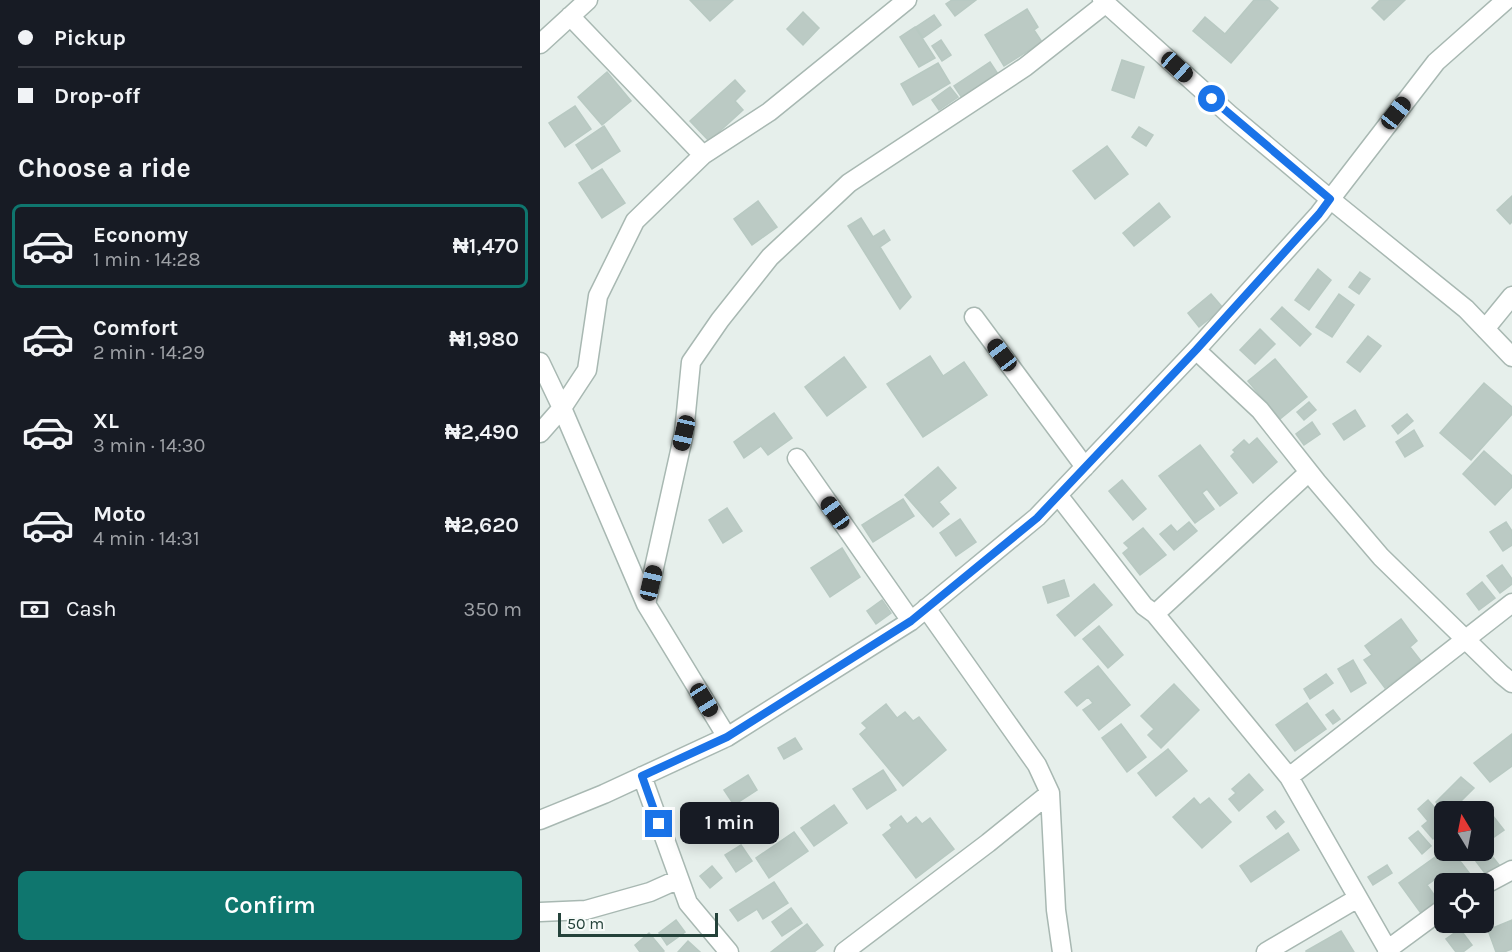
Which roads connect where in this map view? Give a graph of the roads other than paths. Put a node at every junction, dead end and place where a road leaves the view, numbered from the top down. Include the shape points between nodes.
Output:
1 (588, 0) edge
2 (907, 0) edge
3 (1103, 2) edge
4 (1501, 2) edge
5 (570, 16) junction
6 (540, 44) edge
7 (703, 155) junction
8 (1330, 199) junction
9 (1512, 296) edge
10 (974, 317) dead end
11 (1485, 329) junction
12 (1196, 350) junction
13 (1512, 357) edge
14 (540, 362) edge
15 (562, 408) junction
16 (540, 433) edge
17 (796, 458) dead end
18 (1085, 467) junction
19 (1309, 472) junction
20 (1058, 495) junction
21 (1512, 603) edge
22 (646, 604) junction
23 (926, 608) junction
24 (1155, 614) junction
25 (911, 621) junction
26 (1465, 640) junction
27 (1512, 683) edge
28 (727, 737) junction
29 (642, 776) junction
30 (1289, 777) junction
31 (1050, 793) junction
32 (540, 820) edge
33 (1512, 870) edge
34 (679, 879) junction
35 (1494, 880) edge
36 (1358, 898) junction
37 (540, 912) edge
38 (1434, 916) edge
39 (1388, 951) edge
40 (729, 952) edge
41 (844, 952) edge
42 (1062, 952) edge
43 (1266, 952) edge

1 - 5 street
2 - 7 street via 769,112
3 - 8 street
3 - 22 street via 1025,67 849,183 770,257 720,320 691,362 684,433
4 - 8 street via 1436,62
5 - 6 street
5 - 7 street
7 - 15 street via 634,221 598,296 587,370
8 - 11 street via 1466,309
8 - 12 street
9 - 11 street
10 - 18 street
11 - 13 street
12 - 18 street
12 - 19 street via 1260,410
14 - 15 street
15 - 16 street
15 - 22 street
17 - 25 street
18 - 20 street
19 - 24 street
19 - 26 street via 1381,557
20 - 23 street via 1037,518
20 - 24 street via 1144,606
21 - 26 street
22 - 28 street
23 - 25 street
23 - 31 street via 1037,765
24 - 30 street
25 - 28 street
26 - 27 street
26 - 30 street
28 - 29 street
29 - 32 street
29 - 34 street
30 - 36 street
31 - 41 street
31 - 42 street
33 - 35 street
34 - 37 street via 650,892 586,909
34 - 40 street via 688,903
36 - 39 street
36 - 43 street
38 - 39 street

